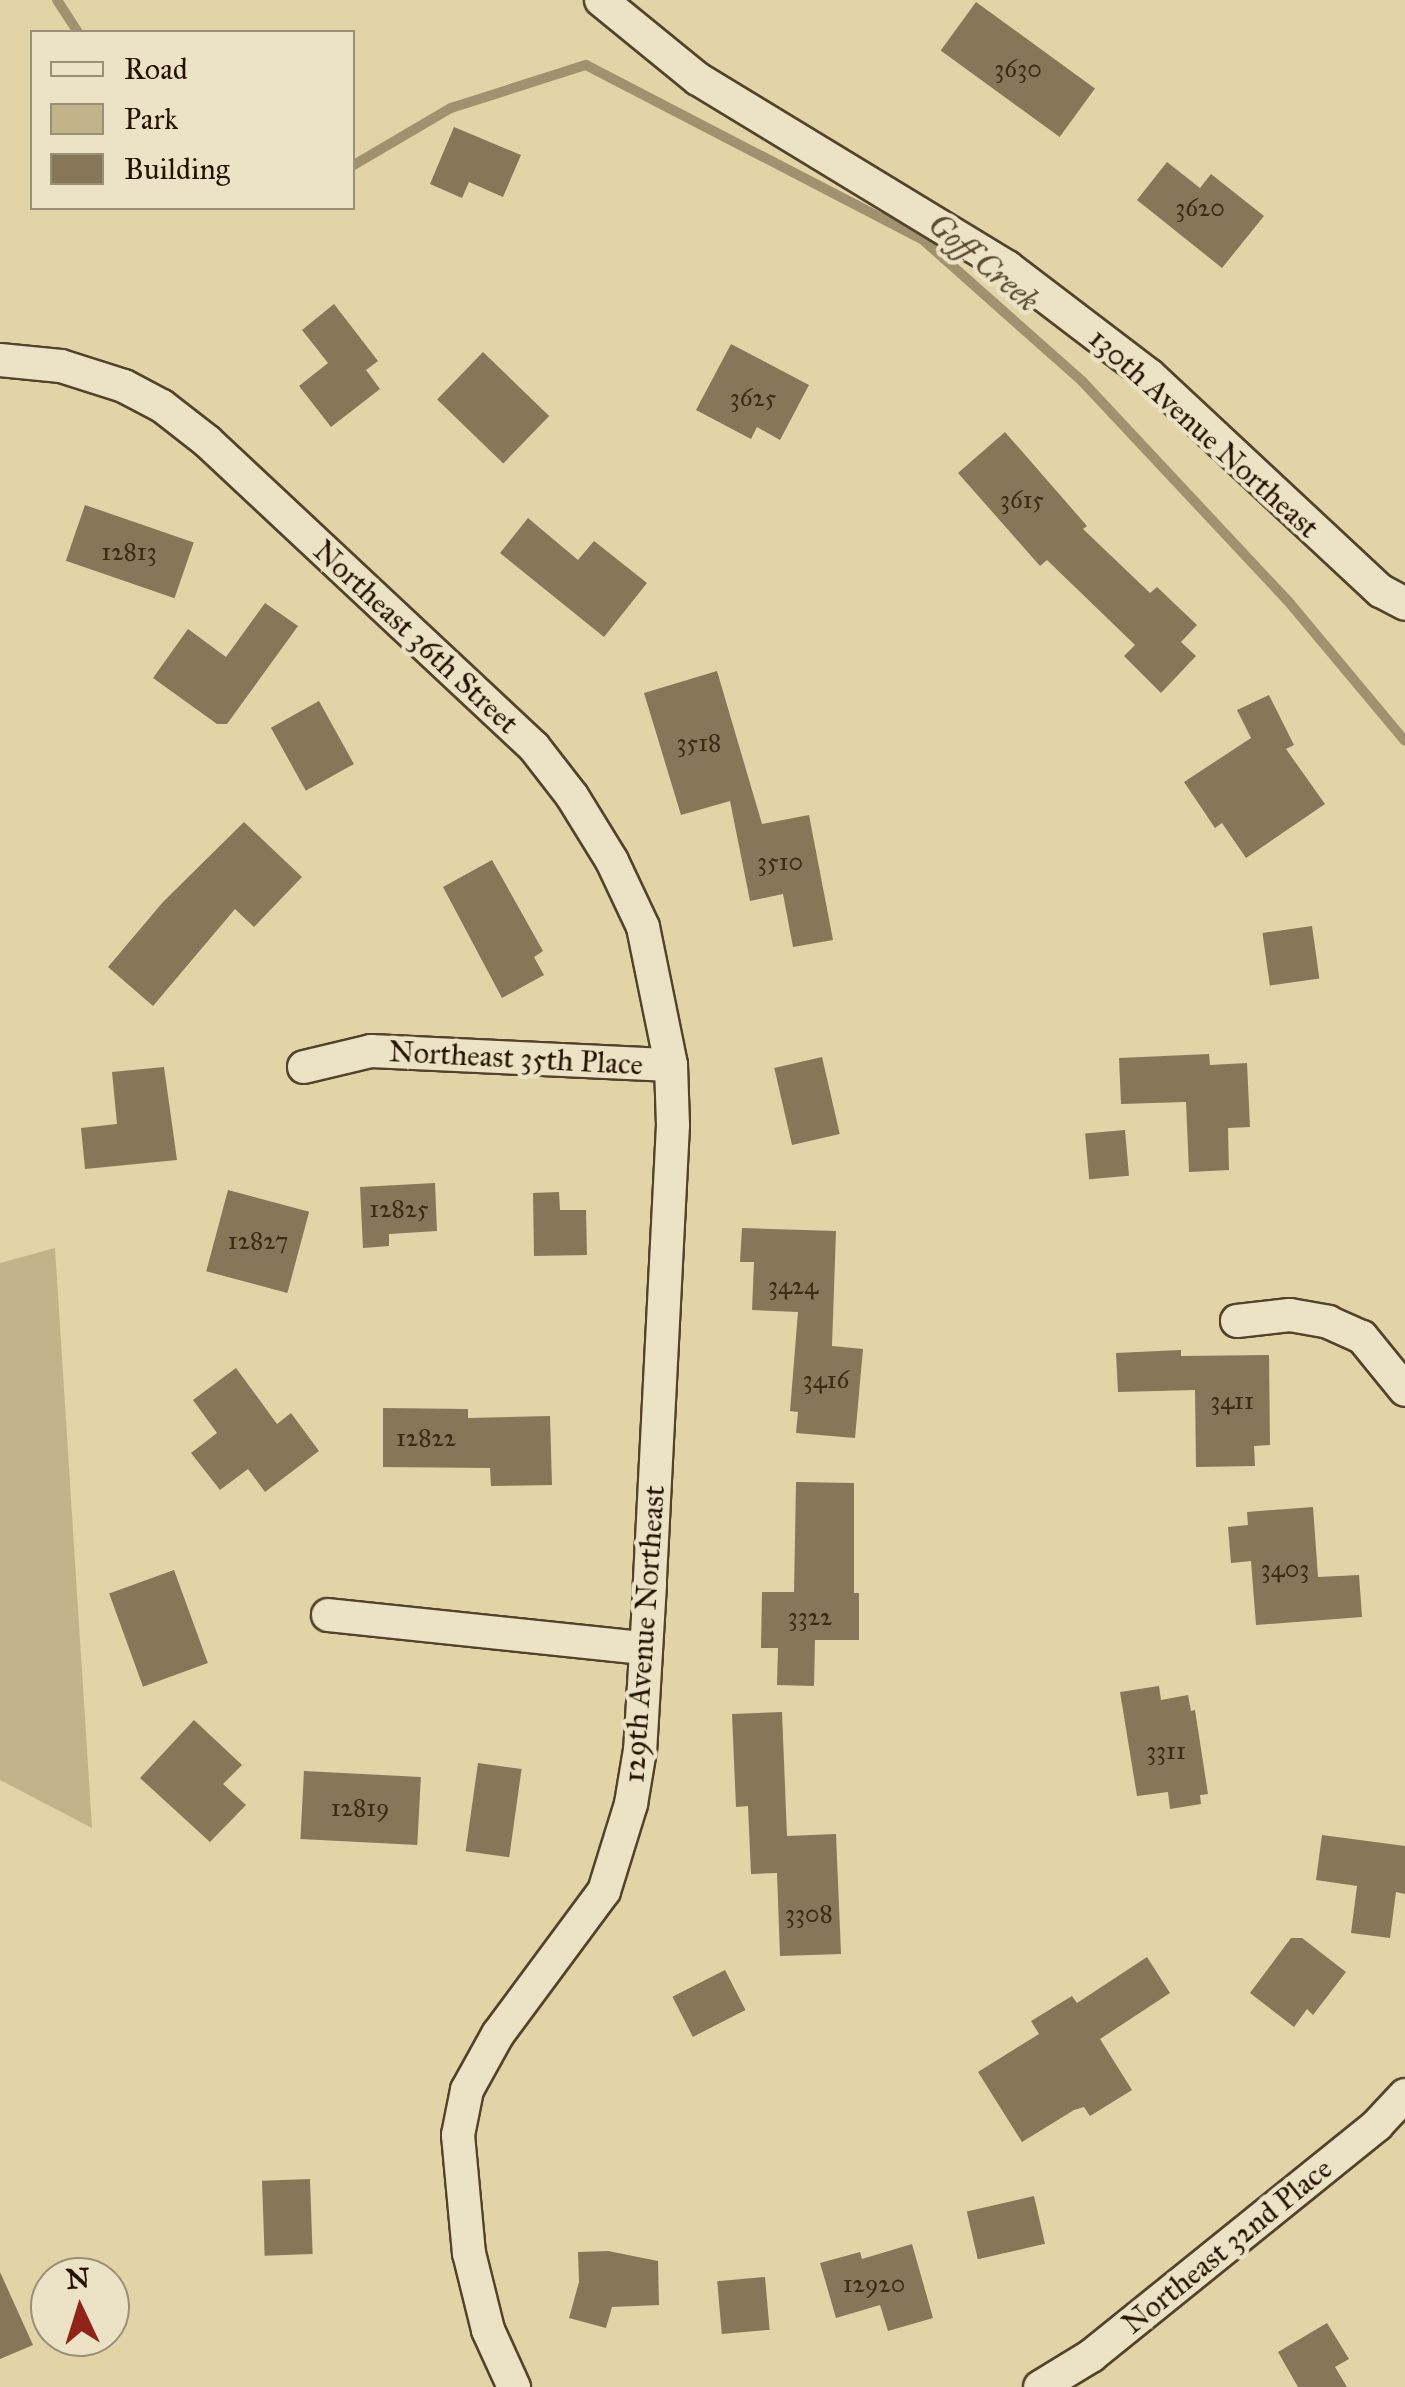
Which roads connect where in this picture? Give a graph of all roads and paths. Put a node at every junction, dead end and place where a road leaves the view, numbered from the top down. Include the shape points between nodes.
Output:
1 (601, 0) edge
2 (0, 360) edge
3 (1405, 604) edge
4 (671, 1065) junction
5 (304, 1067) dead end
6 (1237, 1321) dead end
7 (1405, 1390) edge
8 (328, 1615) dead end
9 (644, 1648) junction
10 (1405, 2095) edge
11 (514, 2387) edge
12 (1040, 2387) edge

1 - 3 street, 130th Avenue Northeast via 698,79 1007,267 1149,376 1380,591
2 - 4 street, Northeast 36th Street via 60,366 162,406 534,747 612,861 643,926
4 - 5 street, Northeast 35th Place via 371,1051
4 - 9 street, 129th Avenue Northeast
6 - 7 street via 1290,1315 1328,1322 1362,1336
8 - 9 street
9 - 11 street, 129th Avenue Northeast via 632,1804 604,1891 498,2034 467,2090 458,2135 469,2252 488,2330
10 - 12 street, Northeast 32nd Place via 1377,2125 1091,2356

